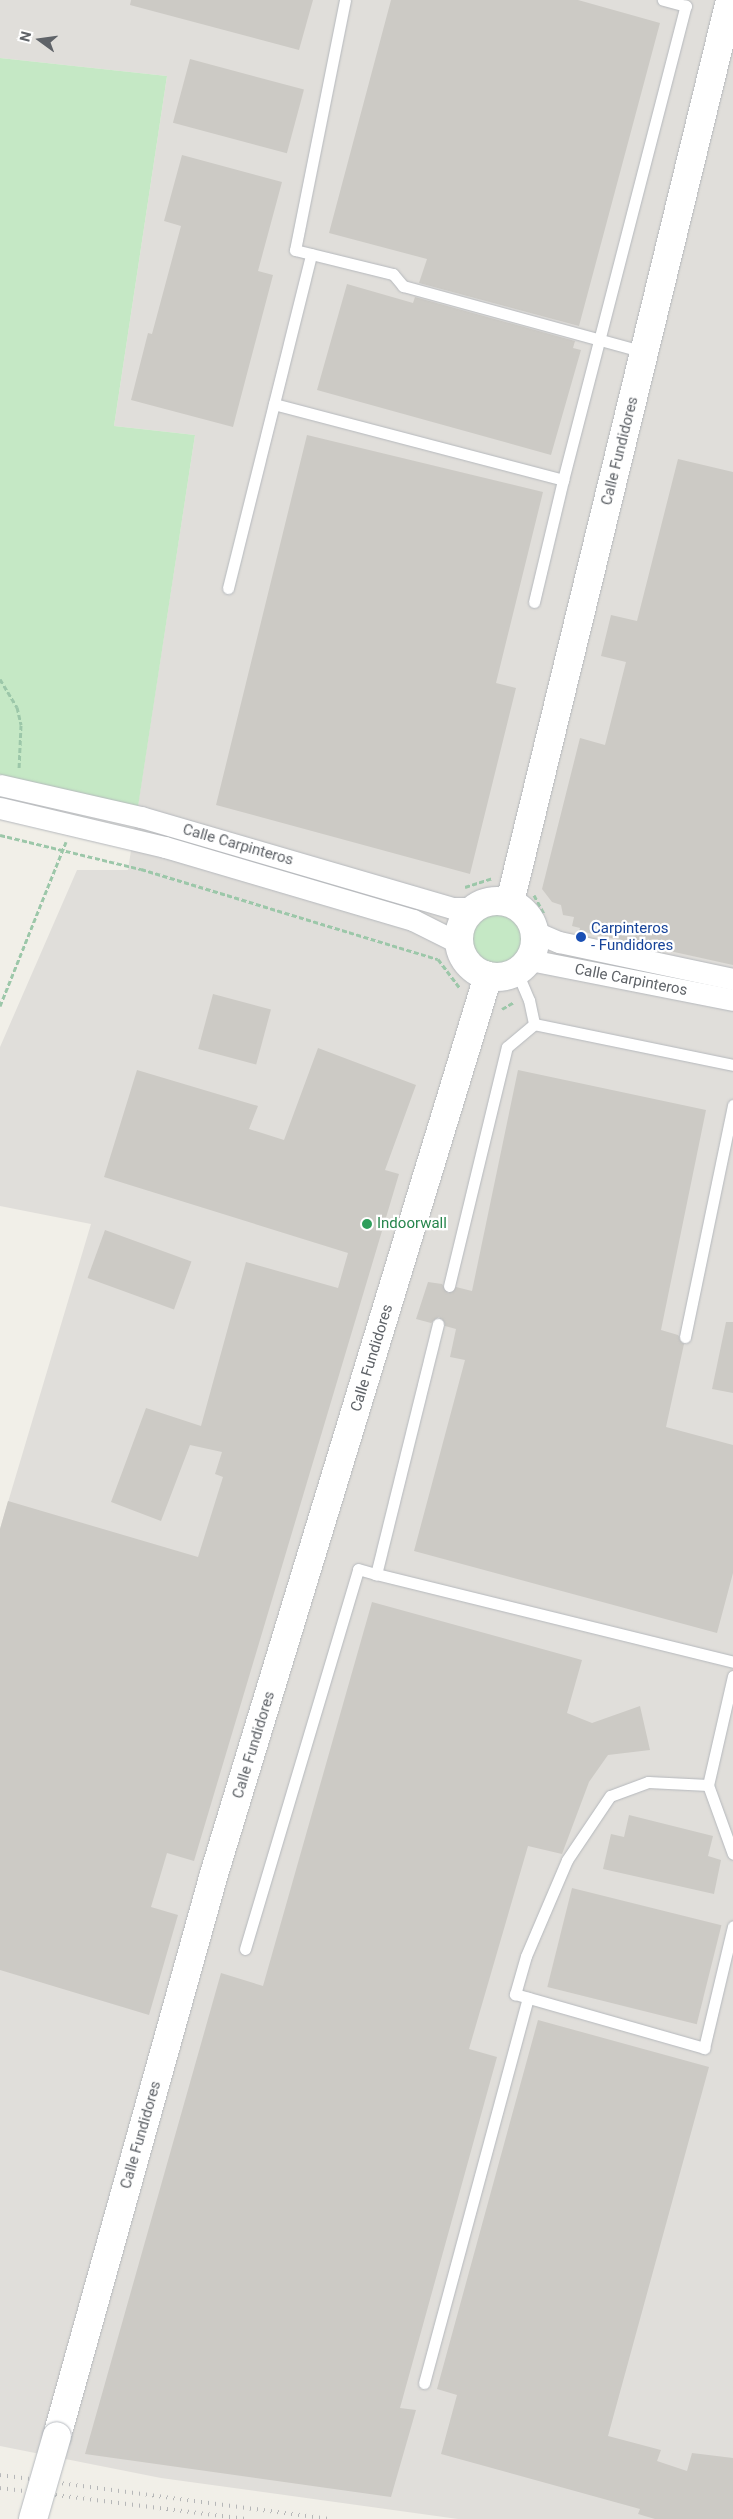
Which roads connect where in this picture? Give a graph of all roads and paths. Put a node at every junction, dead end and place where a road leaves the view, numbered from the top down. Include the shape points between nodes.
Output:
1 (346, 0) edge
2 (663, 0) edge
3 (730, 0) edge
4 (311, 254) junction
5 (600, 340) junction
6 (644, 352) junction
7 (274, 404) junction
8 (564, 480) junction
9 (228, 588) dead end
10 (534, 602) dead end
11 (0, 679) edge
12 (19, 769) dead end
13 (0, 785) edge
14 (0, 808) edge
15 (70, 825) junction
16 (510, 902) junction
17 (474, 908) junction
18 (535, 932) junction
19 (459, 943) junction
20 (523, 966) junction
21 (488, 976) junction
22 (733, 979) edge
23 (733, 1000) edge
24 (0, 1006) edge
25 (534, 1024) junction
26 (733, 1066) edge
27 (733, 1105) edge
28 (449, 1286) dead end
29 (438, 1324) dead end
30 (685, 1337) dead end
31 (376, 1574) junction
32 (733, 1662) edge
33 (733, 1676) edge
34 (708, 1785) junction
35 (733, 1854) edge
36 (733, 1926) edge
37 (245, 1949) dead end
38 (528, 1998) junction
39 (424, 2383) dead end
40 (33, 2519) edge

1 - 4 lane via 295,250
2 - 5 lane via 686,6
3 - 6 street, Calle Fundidores
4 - 5 lane via 393,274 403,286
4 - 7 lane
5 - 6 lane
5 - 8 lane
6 - 16 street, Calle Fundidores
7 - 8 lane
7 - 9 lane
8 - 10 lane
11 - 12 path via 19,716
13 - 17 street, Calle Carpinteros via 141,817 452,908
14 - 15 street, Calle Carpinteros
15 - 19 street, Calle Carpinteros via 166,847 413,920
15 - 24 path via 64,850
16 - 17 street via 491,901
16 - 18 street via 526,914
17 - 19 street via 462,924
18 - 20 street
18 - 22 street, Calle Carpinteros via 559,942
19 - 21 street via 466,962
20 - 21 street via 505,977
20 - 23 street, Calle Carpinteros
20 - 25 lane
21 - 40 street, Calle Fundidores, bridge via 214,1874
25 - 26 lane
25 - 28 lane via 507,1047
27 - 30 lane
29 - 31 lane
31 - 32 lane
31 - 37 lane via 358,1569
33 - 34 lane
34 - 35 lane
34 - 38 lane via 648,1782 610,1796 567,1860 526,1956 516,1994
36 - 38 lane via 704,2048
38 - 39 lane

